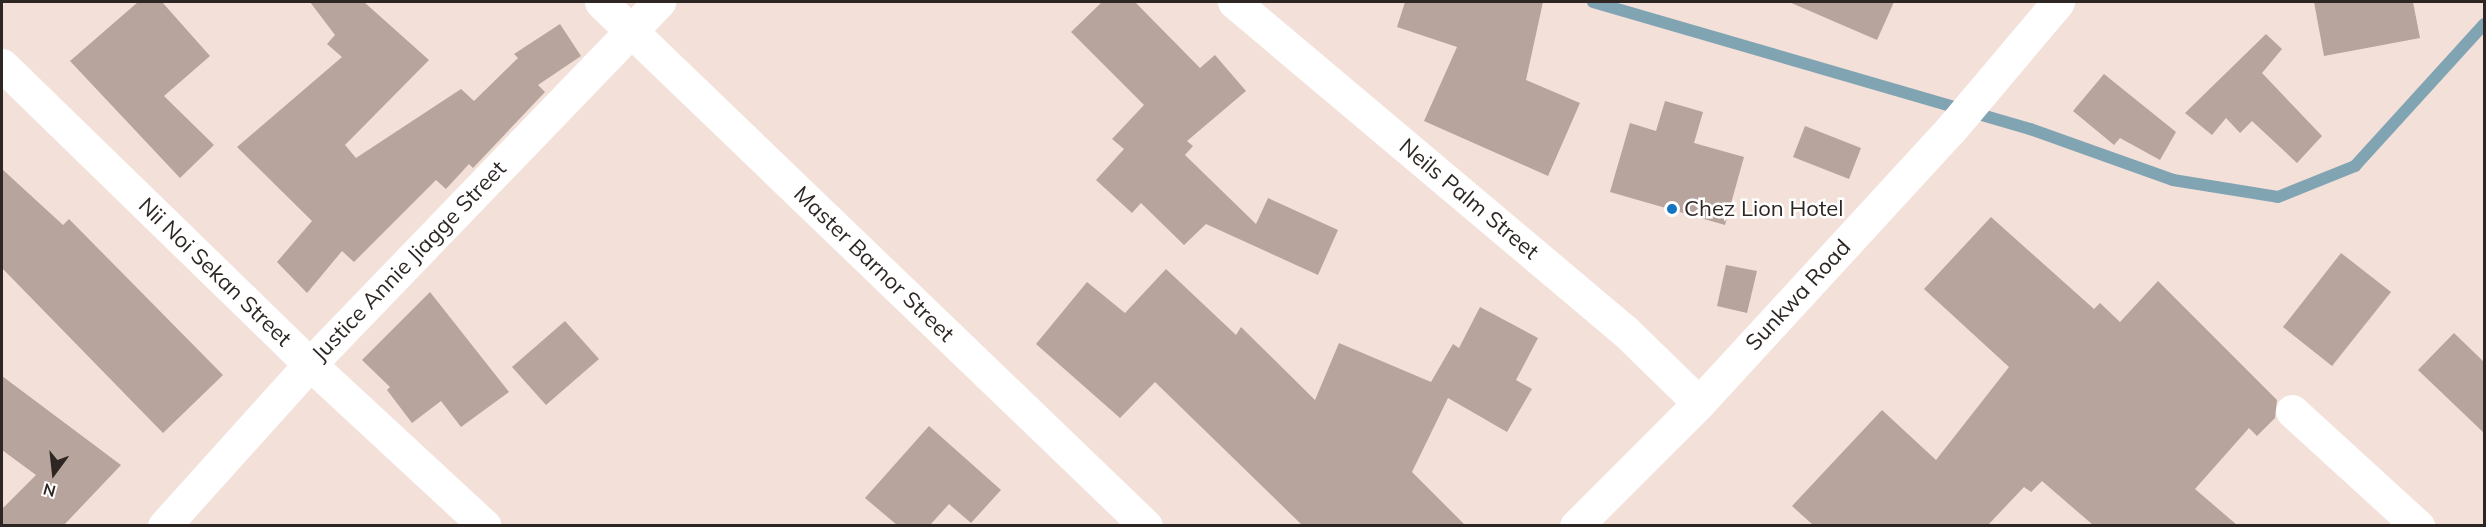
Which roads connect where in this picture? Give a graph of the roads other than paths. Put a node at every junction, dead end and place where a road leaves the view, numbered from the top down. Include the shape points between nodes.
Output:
1 (601, 2) edge
2 (659, 2) edge
3 (1234, 2) edge
4 (2058, 2) edge
5 (633, 30) junction
6 (2, 65) edge
7 (310, 364) junction
8 (1699, 403) junction
9 (2292, 411) dead end
10 (164, 525) edge
11 (485, 525) edge
12 (1146, 525) edge
13 (1576, 525) edge
14 (2418, 525) edge

1 - 5 street, Master Barnor Street
2 - 5 street, Justice Annie Jiagge Street
3 - 8 street, Neils Palm Street via 1624,331
4 - 8 street, Sunkwa Road via 1951,129
5 - 7 street, Justice Annie Jiagge Street
5 - 12 street, Master Barnor Street
6 - 7 street, Nii Noi Sekan Street
7 - 10 street, Justice Annie Jiagge Street
7 - 11 street, Nii Noi Sekan Street
8 - 13 street, Sunkwa Road
9 - 14 street

